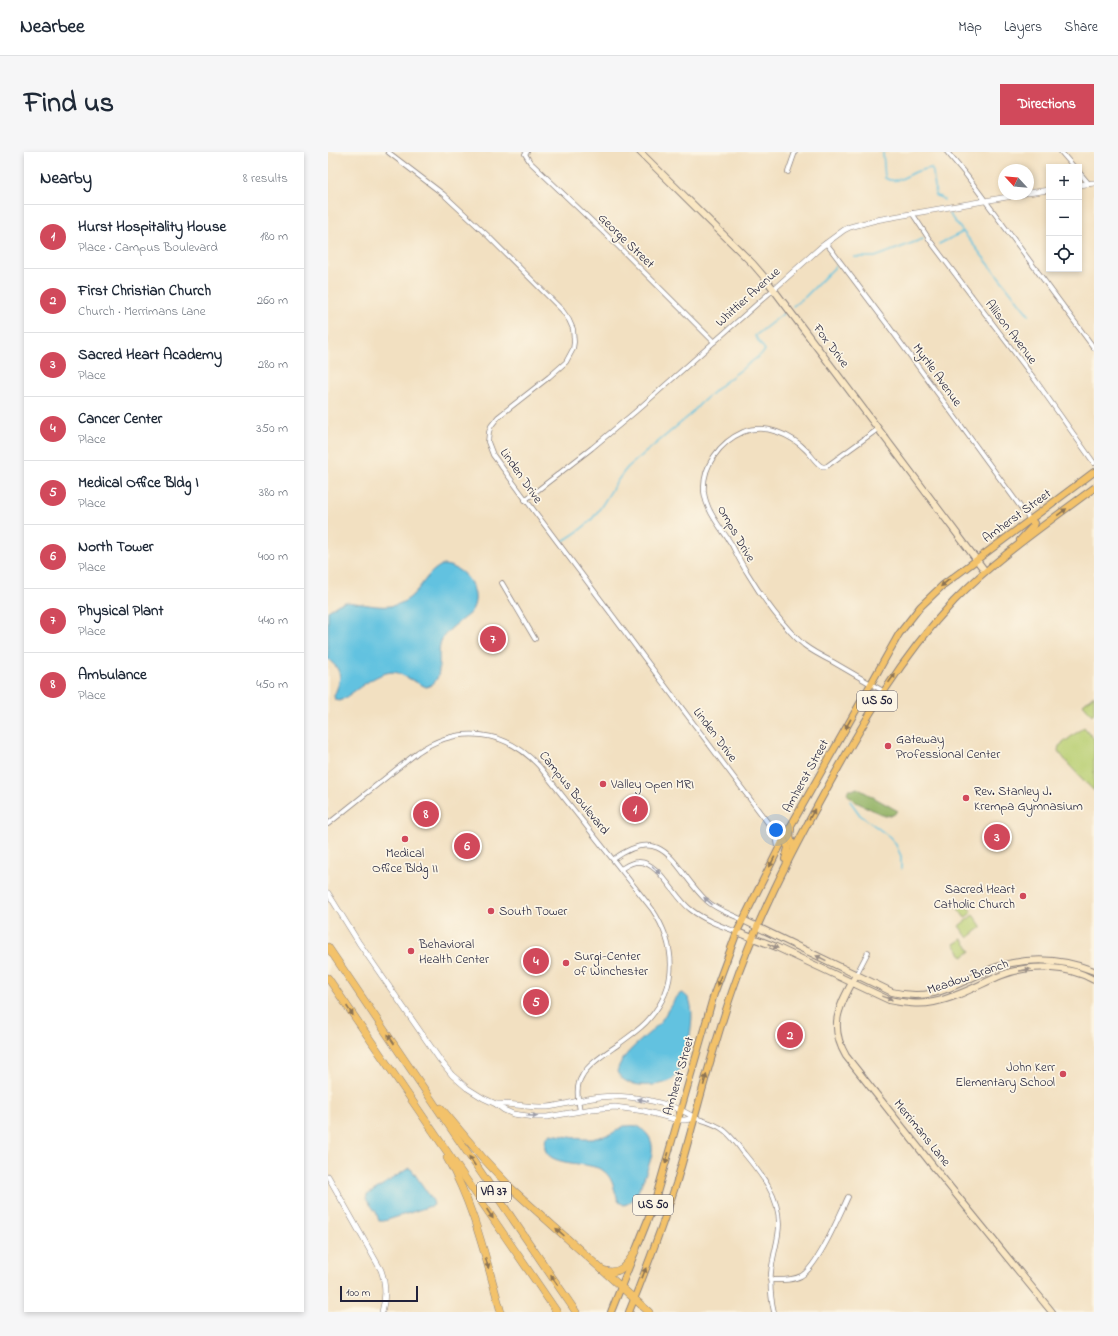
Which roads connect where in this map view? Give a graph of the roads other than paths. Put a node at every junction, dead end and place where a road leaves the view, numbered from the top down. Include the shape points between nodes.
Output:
1 (388, 152) edge
2 (640, 152) edge
3 (795, 152) edge
4 (947, 152) edge
5 (1061, 152) edge
6 (526, 153) edge
7 (1071, 164) edge
8 (788, 172) dead end
9 (1082, 175) edge
10 (1091, 183) edge
11 (1046, 190) edge
12 (1034, 192) edge
13 (998, 199) edge
14 (985, 201) junction
15 (912, 214) junction
16 (826, 243) junction
17 (774, 289) junction
18 (714, 342) junction
19 (1094, 348) edge
20 (878, 429) junction
21 (1094, 463) edge
22 (1094, 472) edge
23 (1094, 488) edge
24 (525, 500) junction
25 (1030, 520) junction
26 (1016, 546) junction
27 (976, 559) junction
28 (985, 572) junction
29 (502, 583) dead end
30 (535, 639) dead end
31 (871, 684) junction
32 (883, 691) junction
33 (328, 824) edge
34 (792, 824) junction
35 (771, 827) junction
36 (784, 838) junction
37 (794, 848) junction
38 (778, 850) junction
39 (614, 859) junction
40 (621, 869) junction
41 (782, 872) junction
42 (328, 893) edge
43 (742, 920) junction
44 (757, 926) junction
45 (737, 932) junction
46 (752, 938) junction
47 (328, 947) edge
48 (868, 952) dead end
49 (1094, 971) edge
50 (856, 975) junction
51 (328, 978) edge
52 (1094, 980) edge
53 (852, 983) junction
54 (413, 1071) junction
55 (578, 1101) junction
56 (496, 1104) junction
57 (681, 1110) junction
58 (580, 1111) junction
59 (419, 1113) junction
60 (695, 1118) junction
61 (678, 1120) junction
62 (328, 1176) edge
63 (848, 1197) dead end
64 (636, 1250) junction
65 (598, 1267) junction
66 (770, 1280) junction
67 (622, 1288) junction
68 (635, 1299) junction
69 (382, 1312) edge
70 (501, 1312) edge
71 (557, 1312) edge
72 (576, 1312) edge
73 (611, 1312) edge
74 (629, 1312) edge
75 (649, 1312) edge
76 (774, 1312) edge
77 (1052, 1312) edge

1 - 24 street, Linden Drive via 444,194 487,235 562,310 573,329 573,350 566,362 498,416 489,432 488,442 493,455
2 - 17 main road, Fox Drive via 753,264
3 - 8 street
4 - 14 street
5 - 7 street
6 - 18 street, George Street via 536,167
9 - 10 street
11 - 12 street
13 - 14 street, Whittier Avenue
14 - 15 street, Whittier Avenue
14 - 19 street
15 - 16 street, Whittier Avenue via 850,227
15 - 21 street, Allison Avenue
16 - 17 street, Whittier Avenue
16 - 25 street, Myrtle Avenue
17 - 18 street, Whittier Avenue
17 - 20 main road, Fox Drive
18 - 24 street, Whittier Avenue via 598,443
20 - 27 main road, Fox Drive
20 - 31 street, Omps Drive via 824,467 800,444 785,435 768,430 745,432 729,440 711,461 704,493 711,512 747,574 785,625 813,651
22 - 25 main road, Amherst Street / US 50
26 -> 23 main road, Amherst Street / US 50
24 - 35 street, Linden Drive
25 - 26 main road via 1034,523 1033,526
25 - 27 main road, Amherst Street / US 50
26 - 28 main road, Amherst Street / US 50
27 - 28 main road, Fox Drive
27 -> 31 main road, Amherst Street / US 50 via 942,585 920,607 899,634
32 -> 28 main road, Amherst Street / US 50 via 918,642 955,600
29 - 30 street
31 - 32 street, Omps Drive
31 -> 34 main road, Amherst Street / US 50
37 -> 32 main road, Amherst Street / US 50
33 - 39 street, Campus Boulevard via 430,745 455,736 484,735 513,745 535,761
34 - 36 main road, Amherst Street / US 50
34 - 37 main road via 790,837
35 - 36 street, Linden Drive
35 - 38 street, Linden Drive
36 - 38 main road, Amherst Street / US 50
36 - 41 main road via 788,848
37 - 41 main road, Amherst Street / US 50
38 -> 43 main road, Amherst Street / US 50
39 - 40 street, Campus Boulevard
43 -> 39 street via 707,901 672,858 660,849 636,847
40 -> 45 street via 637,862 652,865 692,910
40 - 55 street, Campus Boulevard via 662,925 669,946 670,973 662,1000 648,1020 583,1074 577,1088
41 - 44 main road, Amherst Street / US 50
42 - 56 street via 359,943 440,1060 464,1086
43 - 44 main road
43 - 45 main road, Amherst Street / US 50
44 - 46 main road, Amherst Street / US 50
50 -> 44 main road
45 - 46 main road
45 -> 57 main road, Amherst Street / US 50 via 714,994
46 -> 53 main road
60 -> 46 main road, Amherst Street / US 50 via 724,1015
54 -> 47 highway, VA 37
48 - 50 street, Merrimans Lane
49 - 50 main road, Meadow Branch via 1076,965 1043,960 1016,962 956,986 922,995 892,992
50 - 53 main road, Merrimans Lane
51 -> 59 highway, VA 37
53 -> 52 main road, Meadow Branch via 889,1000 920,1004 959,994 1003,974 1034,968 1071,971
53 - 77 main road, Merrimans Lane via 837,1016 836,1026 846,1056
65 -> 54 highway via 494,1171
72 -> 54 highway, VA 37
55 - 56 street via 548,1107
57 -> 55 street via 626,1097 598,1097
55 - 58 street, Campus Boulevard
56 -> 58 street via 513,1114 535,1117
57 - 60 street
57 - 61 main road, Amherst Street / US 50
58 - 61 street via 606,1107 629,1108
59 -> 70 highway via 462,1188
59 -> 71 highway, VA 37
60 - 61 street
60 - 66 street via 726,1131 770,1188 777,1207 779,1225
68 -> 60 main road, Amherst Street / US 50 via 661,1228
61 -> 64 main road, Amherst Street / US 50 via 653,1207
62 - 69 street via 381,1270 385,1286
63 - 66 street via 810,1269 796,1278
64 - 65 highway via 620,1270 608,1272
64 - 67 main road, Amherst Street / US 50
65 - 67 highway
66 - 76 street
67 - 68 highway
67 - 73 main road, US 50
68 - 74 main road, US 50
68 - 75 highway

